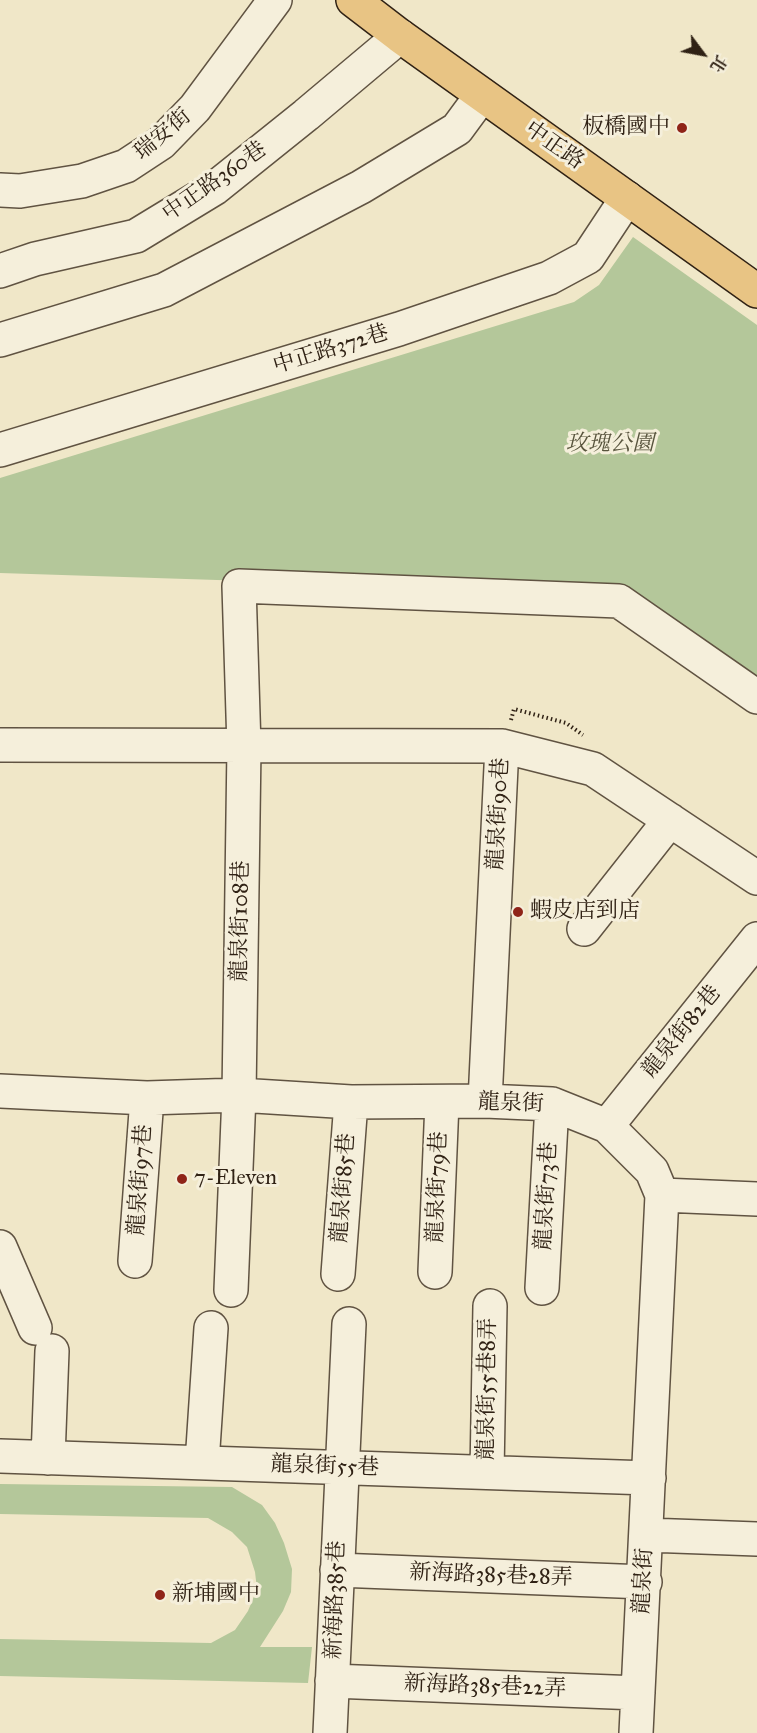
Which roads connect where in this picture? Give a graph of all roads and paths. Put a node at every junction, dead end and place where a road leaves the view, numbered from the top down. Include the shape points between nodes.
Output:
1 (275, 0) edge
2 (353, 0) edge
3 (400, 36) junction
4 (482, 95) junction
5 (0, 190) edge
6 (627, 198) junction
7 (0, 271) edge
8 (757, 291) edge
9 (0, 340) edge
10 (0, 450) edge
11 (757, 698) edge
12 (0, 745) edge
13 (502, 746) junction
14 (244, 747) junction
15 (670, 820) junction
16 (757, 878) edge
17 (585, 929) dead end
18 (757, 939) edge
19 (0, 1091) edge
20 (239, 1095) junction
21 (147, 1098) junction
22 (485, 1101) junction
23 (351, 1102) junction
24 (442, 1102) junction
25 (552, 1104) junction
26 (607, 1126) junction
27 (662, 1195) junction
28 (757, 1199) edge
29 (0, 1247) edge
30 (135, 1261) dead end
31 (435, 1272) dead end
32 (338, 1274) dead end
33 (542, 1288) dead end
34 (231, 1290) dead end
35 (490, 1306) dead end
36 (349, 1324) dead end
37 (211, 1328) dead end
38 (0, 1456) edge
39 (48, 1458) junction
40 (202, 1463) junction
41 (342, 1468) junction
42 (486, 1472) junction
43 (649, 1478) junction
44 (647, 1535) junction
45 (757, 1539) edge
46 (337, 1570) junction
47 (645, 1582) junction
48 (332, 1681) junction
49 (638, 1693) junction
50 (330, 1733) edge
51 (636, 1733) edge

1 - 5 street, 瑞安街 via 195,108 161,142 126,166 82,181
2 - 3 main road, 中正路
3 - 4 main road, 中正路
3 - 7 street, 中正路360巷 via 215,188 136,236
4 - 6 main road, 中正路
4 - 9 street via 457,129 361,187 164,290
6 - 8 main road, 中正路
6 - 10 street, 中正路372巷 via 588,257 549,278 399,329
11 - 14 street, 龍泉街108巷 via 619,601 239,586
12 - 14 street
13 - 14 street
13 - 15 street, 龍泉街90巷 via 592,769
13 - 22 street, 龍泉街90巷
14 - 20 street, 龍泉街108巷
15 - 16 street, 龍泉街90巷
15 - 17 street
18 - 26 street, 龍泉街82巷
19 - 21 street, 龍泉街
20 - 21 street, 龍泉街
20 - 23 street, 龍泉街
20 - 34 street, 龍泉街108巷
21 - 30 street, 龍泉街97巷
22 - 24 street, 龍泉街
22 - 25 street, 龍泉街
23 - 24 street, 龍泉街
23 - 32 street, 龍泉街85巷
24 - 31 street, 龍泉街79巷
25 - 26 street, 龍泉街
25 - 33 street, 龍泉街73巷
26 - 27 street, 龍泉街 via 652,1171
27 - 28 street
27 - 43 street, 龍泉街
29 - 39 street via 44,1339
35 - 42 street, 龍泉街55巷8弄
36 - 41 street, 新海路385巷
37 - 40 street
38 - 39 street, 龍泉街55巷
39 - 40 street, 龍泉街55巷
40 - 41 street, 龍泉街55巷
41 - 42 street, 龍泉街55巷
41 - 46 street, 新海路385巷
42 - 43 street, 龍泉街55巷
43 - 44 street, 龍泉街
44 - 45 street
44 - 47 street, 龍泉街
46 - 47 street, 新海路385巷28弄
46 - 48 street, 新海路385巷
47 - 49 street, 龍泉街
48 - 49 street, 新海路385巷22弄
48 - 50 street, 新海路385巷
49 - 51 street, 龍泉街

